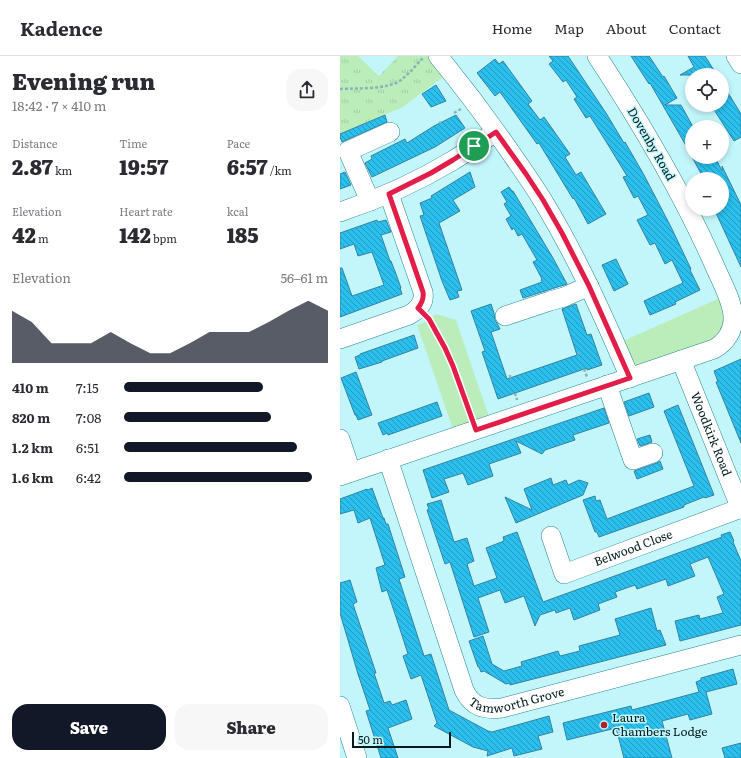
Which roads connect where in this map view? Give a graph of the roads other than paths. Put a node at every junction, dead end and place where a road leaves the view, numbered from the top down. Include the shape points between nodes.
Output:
1 (438, 56) edge
2 (596, 56) edge
3 (736, 56) edge
4 (741, 64) edge
5 (390, 132) dead end
6 (496, 132) junction
7 (389, 194) junction
8 (370, 201) junction
9 (340, 212) edge
10 (589, 286) junction
11 (505, 316) dead end
12 (737, 325) edge
13 (340, 339) edge
14 (681, 360) junction
15 (630, 378) junction
16 (607, 385) junction
17 (340, 439) edge
18 (653, 453) dead end
19 (388, 459) junction
20 (346, 474) edge
21 (741, 508) edge
22 (551, 536) dead end
23 (741, 645) edge
24 (340, 706) edge
25 (357, 758) edge

1 - 6 street
2 - 12 street, Dovenby Road via 690,213 730,303
3 - 4 street
5 - 8 street via 348,151
6 - 7 street via 442,167
6 - 10 street via 543,200
7 - 8 street
7 - 13 street via 423,292 423,300 409,315
8 - 9 street
10 - 11 street via 556,300
10 - 15 street
12 - 14 street via 719,346
14 - 15 street
14 - 21 street, Woodkirk Road
15 - 16 street
16 - 18 street via 633,460
16 - 19 street
17 - 20 street
19 - 20 street
19 - 23 street, Tamworth Grove via 464,690 477,705 502,708
21 - 22 street, Belwood Close via 564,574
24 - 25 street

